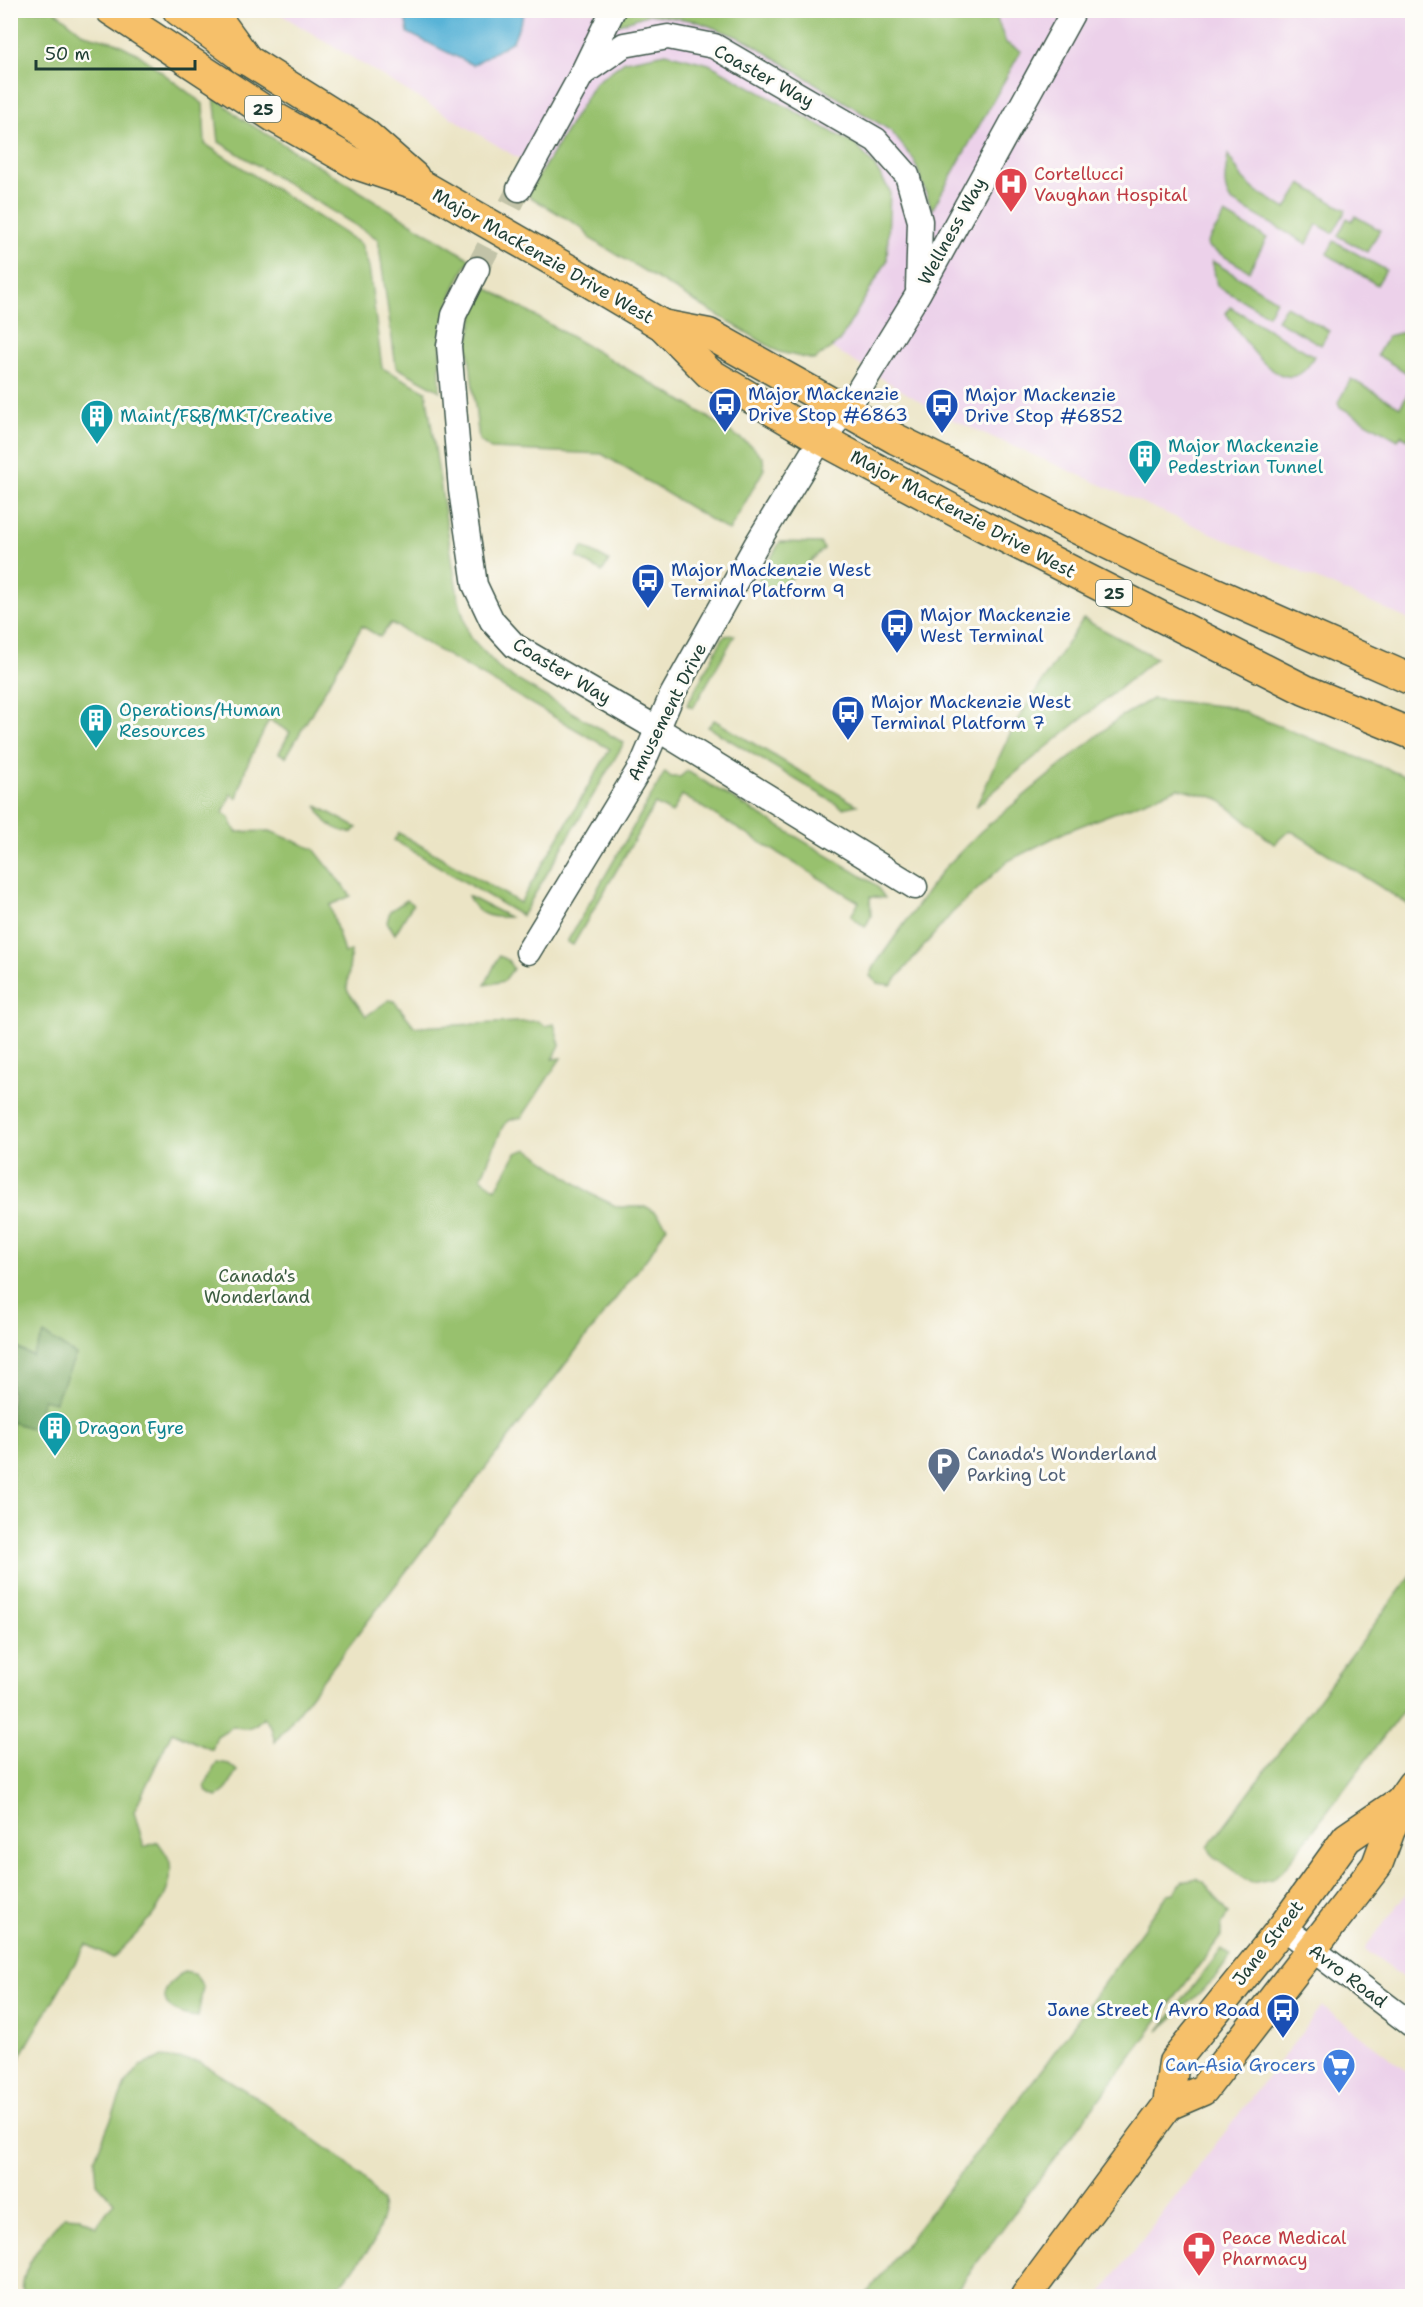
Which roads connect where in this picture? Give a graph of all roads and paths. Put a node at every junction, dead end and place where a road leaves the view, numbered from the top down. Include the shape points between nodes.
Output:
1 (111, 10) edge
2 (178, 10) edge
3 (209, 10) edge
4 (613, 10) edge
5 (1069, 12) edge
6 (244, 58) junction
7 (582, 74) junction
8 (425, 187) junction
9 (519, 189) tunnel mouth
10 (477, 269) tunnel mouth
11 (918, 294) junction
12 (662, 325) junction
13 (846, 411) junction
14 (821, 440) junction
15 (1413, 680) edge
16 (656, 728) junction
17 (1413, 734) edge
18 (915, 887) dead end
19 (528, 952) dead end
20 (1406, 1793) edge
21 (1283, 1927) junction
22 (1312, 1949) junction
23 (1413, 2025) edge
24 (1168, 2105) junction
25 (1026, 2296) edge

1 - 8 main road, Major MacKenzie Drive West / 25 via 274,117 356,164
2 - 6 main road, Major MacKenzie Drive West / 25
3 - 6 highway
4 - 7 street
5 - 11 street, Wellness Way
6 - 8 main road, Major MacKenzie Drive West / 25 via 365,134
7 - 9 street, Coaster Way
7 - 11 street, Coaster Way via 624,45 668,37 714,46 876,140 907,175 915,203 920,222
8 - 12 main road, Major MacKenzie Drive West / 25, bridge
10 - 16 street, Coaster Way via 454,315 449,346 461,490 475,585 492,621 515,646
11 - 13 street, Wellness Way
12 - 13 main road, Major MacKenzie Drive West / 25 via 709,334
12 - 14 main road, Major MacKenzie Drive West / 25 via 709,373
13 - 14 street, Wellness Way
13 - 15 main road, Major MacKenzie Drive West / 25 via 896,440 1143,561
14 - 16 street, Amusement Drive via 756,545
14 - 17 main road, Major MacKenzie Drive West / 25 via 1305,690
16 - 18 street, Coaster Way
16 - 19 street, Amusement Drive via 644,762
20 - 21 main road, Jane Street via 1347,1838
20 - 22 main road, Jane Street via 1377,1865
21 - 22 street, Avro Road
21 - 24 main road, Jane Street via 1174,2062
22 - 23 street, Avro Road
22 - 24 main road, Jane Street via 1203,2090
24 - 25 main road, Jane Street

